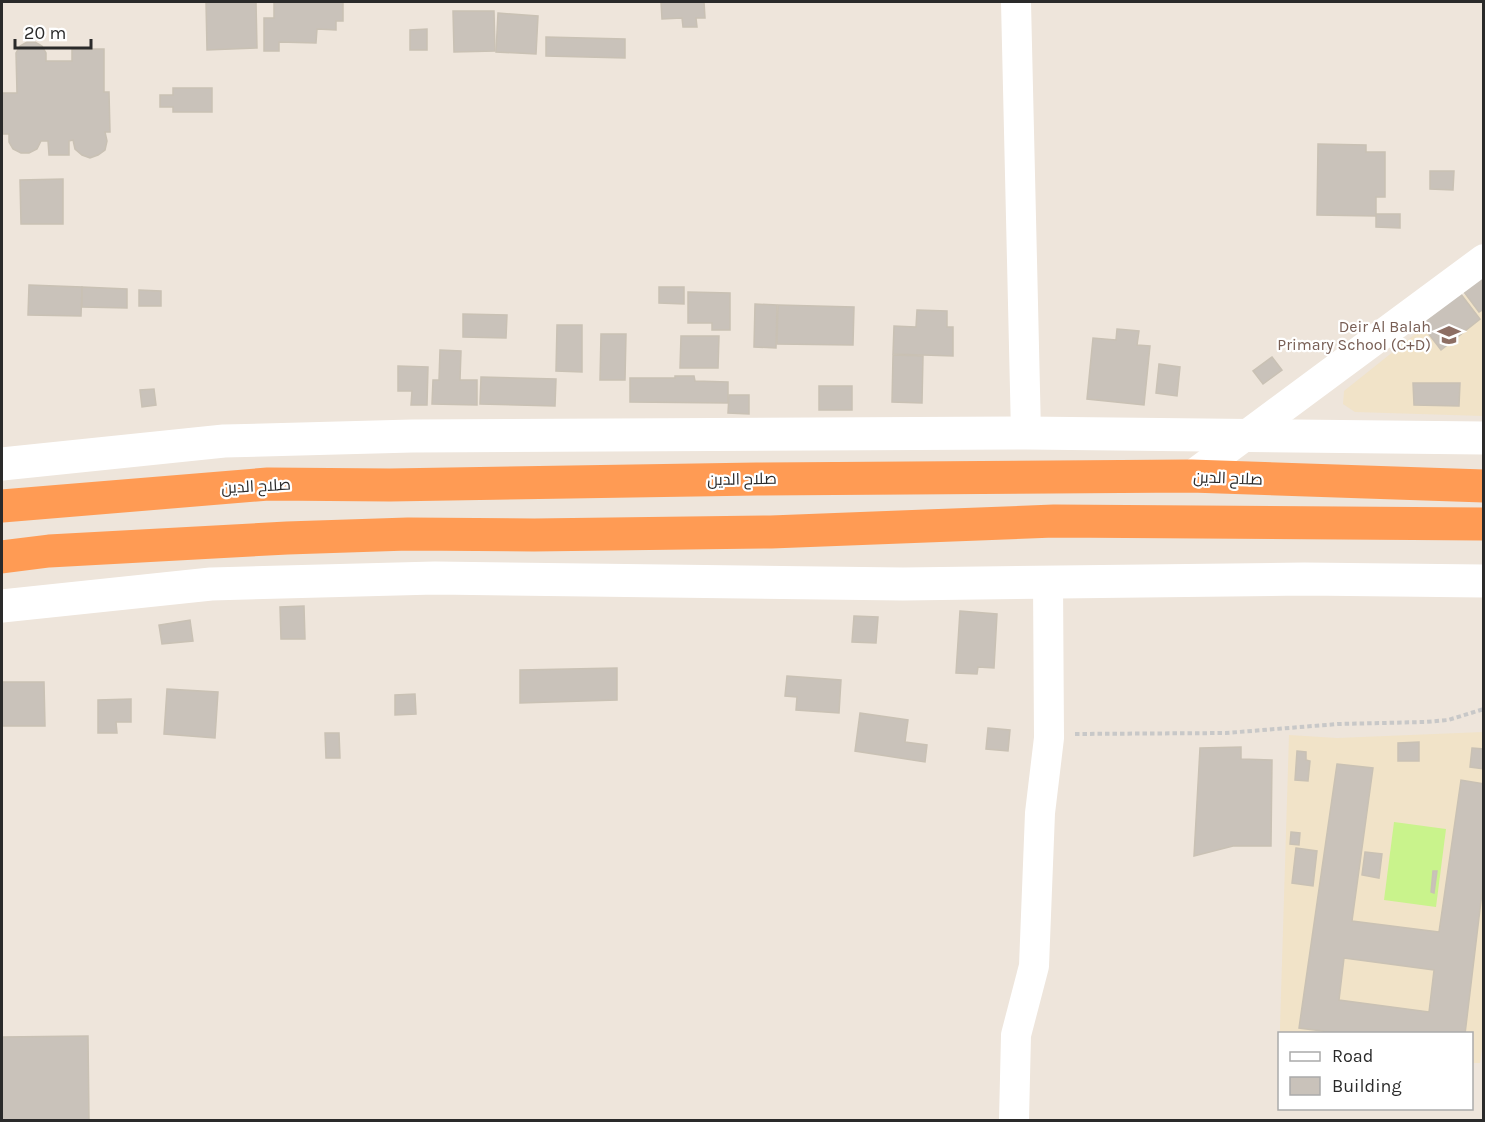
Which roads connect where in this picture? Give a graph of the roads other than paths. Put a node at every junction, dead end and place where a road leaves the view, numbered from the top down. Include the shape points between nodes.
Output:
1 (1016, 2) edge
2 (1484, 259) edge
3 (1026, 433) junction
4 (1244, 437) junction
5 (1484, 438) edge
6 (2, 464) edge
7 (1191, 476) junction
8 (1484, 486) edge
9 (54, 501) junction
10 (2, 506) edge
11 (1484, 524) edge
12 (49, 551) junction
13 (2, 557) edge
14 (1484, 581) edge
15 (1048, 582) junction
16 (2, 606) edge
17 (1014, 1120) edge

1 - 3 street
2 - 4 street
3 - 4 main road
3 - 6 main road via 412,436 224,441
4 - 5 main road
4 - 7 street
7 - 8 highway, صلاح الدين
7 - 9 highway, صلاح الدين via 268,484
9 - 10 highway, صلاح الدين
9 - 12 highway via 61,509 62,527
11 - 12 highway via 1054,521 771,532 386,535
12 - 13 highway
14 - 15 main road
15 - 16 main road via 435,578 212,584
15 - 17 street via 1049,735 1040,813 1034,966 1016,1035

